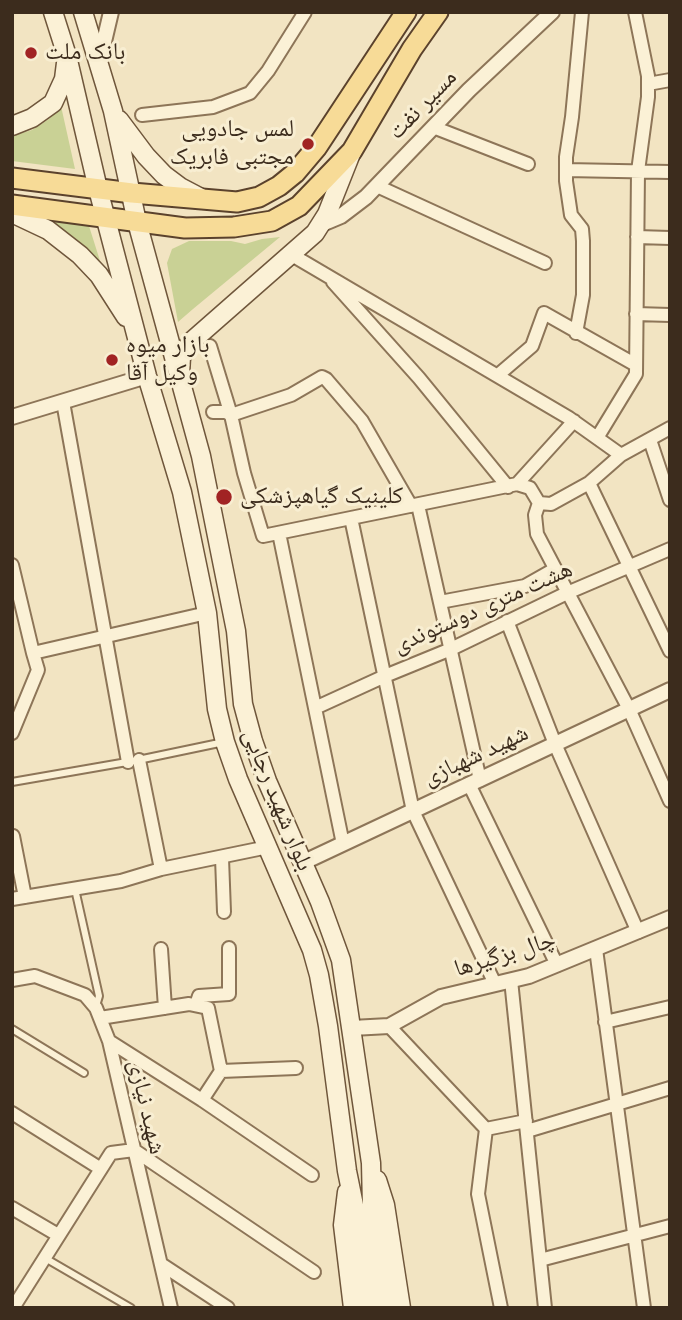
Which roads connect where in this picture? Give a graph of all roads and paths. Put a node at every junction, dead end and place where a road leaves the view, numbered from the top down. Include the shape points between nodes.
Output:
1 (53, 12) edge
2 (83, 12) edge
3 (111, 12) edge
4 (306, 12) edge
5 (407, 12) edge
6 (438, 12) edge
7 (552, 12) edge
8 (582, 12) edge
9 (635, 12) edge
10 (67, 56) junction
11 (99, 63) junction
12 (670, 80) edge
13 (648, 84) junction
14 (113, 111) junction
15 (142, 115) dead end
16 (12, 126) edge
17 (433, 127) junction
18 (352, 151) junction
19 (528, 164) dead end
20 (566, 170) junction
21 (638, 172) junction
22 (670, 172) edge
23 (12, 178) edge
24 (377, 186) junction
25 (98, 189) junction
26 (132, 193) junction
27 (201, 198) junction
28 (12, 205) edge
29 (12, 213) edge
30 (106, 217) junction
31 (137, 222) junction
32 (322, 224) junction
33 (637, 237) junction
34 (670, 238) edge
35 (292, 255) junction
36 (545, 263) dead end
37 (329, 278) junction
38 (636, 314) junction
39 (670, 315) edge
40 (576, 333) junction
41 (137, 338) junction
42 (210, 346) dead end
43 (636, 370) junction
44 (498, 374) junction
45 (147, 376) junction
46 (181, 391) junction
47 (63, 402) junction
48 (213, 412) dead end
49 (231, 415) junction
50 (12, 417) edge
51 (574, 421) junction
52 (670, 428) edge
53 (597, 438) junction
54 (650, 440) junction
55 (621, 456) junction
56 (590, 483) junction
57 (512, 486) junction
58 (670, 500) edge
59 (539, 503) junction
60 (415, 505) junction
61 (351, 518) junction
62 (278, 533) junction
63 (670, 549) edge
64 (12, 565) edge
65 (630, 565) junction
66 (555, 569) junction
67 (567, 593) junction
68 (440, 602) junction
69 (207, 613) junction
70 (507, 621) junction
71 (107, 638) junction
72 (451, 649) junction
73 (670, 651) edge
74 (38, 652) junction
75 (385, 676) junction
76 (670, 690) edge
77 (242, 696) junction
78 (216, 700) junction
79 (315, 708) junction
80 (629, 709) junction
81 (12, 733) edge
82 (225, 742) junction
83 (555, 744) junction
84 (133, 761) junction
85 (12, 782) edge
86 (475, 782) junction
87 (670, 801) edge
88 (413, 811) junction
89 (13, 836) edge
90 (343, 844) junction
91 (268, 848) junction
92 (222, 858) junction
93 (302, 863) junction
94 (161, 869) junction
95 (75, 888) junction
96 (18, 898) edge
97 (224, 912) dead end
98 (670, 918) edge
99 (638, 932) junction
100 (229, 947) dead end
101 (161, 949) dead end
102 (596, 949) junction
103 (557, 965) junction
104 (12, 980) edge
105 (511, 980) junction
106 (495, 984) junction
107 (196, 1005) junction
108 (670, 1007) edge
109 (165, 1008) junction
110 (98, 1013) junction
111 (605, 1022) junction
112 (389, 1026) junction
113 (352, 1028) junction
114 (12, 1029) edge
115 (109, 1041) junction
116 (296, 1068) dead end
117 (221, 1071) junction
118 (84, 1073) dead end
119 (670, 1088) edge
120 (202, 1100) junction
121 (617, 1105) junction
122 (12, 1114) edge
123 (526, 1126) junction
124 (486, 1129) junction
125 (134, 1150) junction
126 (371, 1163) junction
127 (101, 1168) junction
128 (312, 1175) dead end
129 (349, 1182) junction
130 (12, 1208) edge
131 (670, 1226) edge
132 (58, 1235) junction
133 (634, 1235) junction
134 (44, 1258) junction
135 (540, 1260) junction
136 (161, 1264) junction
137 (314, 1272) dead end
138 (13, 1308) edge
139 (131, 1308) edge
140 (171, 1308) edge
141 (228, 1308) edge
142 (353, 1308) edge
143 (369, 1308) edge
144 (384, 1308) edge
145 (401, 1308) edge
146 (501, 1308) edge
147 (545, 1308) edge
148 (644, 1308) edge

1 - 10 main road, بلوار شهید رجایی
2 - 11 main road, بلوار شهید رجایی
3 - 11 street
4 - 15 street via 250,93 213,107
5 - 27 main road via 295,173 259,197 237,202
6 - 18 main road
7 - 17 street, مسیر نفت
8 - 20 street
9 - 13 street
10 - 16 main road via 64,79 53,103
10 - 25 main road, بلوار شهید رجایی
11 - 14 main road, بلوار شهید رجایی
12 - 13 street
13 - 21 street
14 - 26 main road, بلوار شهید رجایی
14 - 27 main road via 164,175
17 - 19 street
17 - 24 street, مسیر نفت
18 - 31 main road via 299,206 272,221 202,229
18 - 32 main road
20 - 21 street
20 - 40 street via 571,215 582,229 583,241 583,295
21 - 22 street
21 - 33 street
23 - 25 main road
24 - 32 street, مسیر نفت via 354,207
24 - 36 street
25 - 26 main road
25 - 30 main road, بلوار شهید رجایی
26 - 27 main road
26 - 31 main road, بلوار شهید رجایی
28 - 30 main road
29 - 41 main road via 48,230 80,255 109,290
30 - 31 main road
30 - 41 main road, بلوار شهید رجایی
31 - 46 main road, بلوار شهید رجایی
32 - 35 main road
33 - 34 street
33 - 38 street
35 - 37 street
35 - 46 main road via 186,349 179,367
37 - 44 street
37 - 57 street
38 - 39 street
38 - 43 street
40 - 43 street
40 - 44 street via 544,313 532,346
41 - 45 main road, بلوار شهید رجایی
42 - 49 street
43 - 53 street
44 - 51 street
45 - 47 street
45 - 69 main road, بلوار شهید رجایی via 181,492
46 - 77 main road, بلوار شهید رجایی via 201,456 231,604
47 - 50 street
47 - 71 street
48 - 49 street
49 - 60 street via 291,394 322,377 362,421
49 - 62 street via 263,536
51 - 53 street
51 - 57 street
52 - 54 street
53 - 55 street
54 - 55 street
54 - 58 street
55 - 56 street
56 - 59 street via 551,504
56 - 65 street
57 - 59 street via 530,488
57 - 60 street
59 - 66 street via 537,534
60 - 61 street
60 - 68 street
61 - 62 street
61 - 75 street
62 - 79 street
63 - 65 street, هشت متری دوستوندی
64 - 74 street
65 - 67 street, هشت متری دوستوندی
65 - 73 street
66 - 67 street
66 - 68 street via 525,586
67 - 70 street, هشت متری دوستوندی
67 - 80 street
68 - 72 street
69 - 71 street
69 - 78 main road, بلوار شهید رجایی
70 - 72 street, هشت متری دوستوندی
70 - 83 street
71 - 74 street
71 - 84 street
72 - 75 street, هشت متری دوستوندی
72 - 86 street
74 - 81 street via 38,670
75 - 79 street, هشت متری دوستوندی
75 - 88 street
76 - 80 street, شهید شهبازی
77 - 78 main road
77 - 93 main road, بلوار شهید رجایی via 267,781
78 - 82 main road, بلوار شهید رجایی
79 - 90 street
80 - 83 street, شهید شهبازی
80 - 87 street
82 - 84 lane
82 - 91 main road, بلوار شهید رجایی
83 - 86 street, شهید شهبازی
83 - 99 street
84 - 85 lane
84 - 94 street
86 - 88 street, شهید شهبازی
86 - 103 street
88 - 90 street, شهید شهبازی
88 - 106 street
89 - 96 street
90 - 93 street, شهید شهبازی
91 - 92 street
91 - 129 main road, بلوار شهید رجایی via 319,975
92 - 94 street
92 - 97 street
93 - 113 main road, بلوار شهید رجایی via 341,960
94 - 95 street
95 - 96 street
95 - 110 lane via 99,996
98 - 99 street, چال بزگیرها
99 - 102 street, چال بزگیرها
100 - 107 street via 229,994 199,996
101 - 109 street
102 - 103 street, چال بزگیرها
102 - 111 street
103 - 105 street, چال بزگیرها
104 - 110 street via 35,976 85,995
105 - 106 street, چال بزگیرها
105 - 123 street
106 - 112 street, چال بزگیرها via 441,997
107 - 109 street
107 - 117 street via 208,1008
108 - 111 street
109 - 110 street
110 - 115 street, شهید نیازی
111 - 121 street
112 - 113 street, چال بزگیرها
112 - 124 street
113 - 126 main road, بلوار شهید رجایی
114 - 118 lane
115 - 120 street
115 - 125 street, شهید نیازی
116 - 117 street
117 - 120 street
119 - 121 street
120 - 128 street
121 - 123 street
121 - 133 street
122 - 127 street
123 - 124 street
123 - 135 street
124 - 146 street via 478,1194
125 - 127 street via 111,1153
125 - 136 street, شهید نیازی
125 - 137 street
126 - 144 main road, بلوار شهید رجایی
126 - 145 main road via 385,1205
127 - 132 street
129 - 142 main road via 343,1225
129 - 143 main road, بلوار شهید رجایی
130 - 132 street
131 - 133 street
132 - 134 street
133 - 135 street
133 - 148 street
134 - 138 street
134 - 139 lane
135 - 147 street
136 - 140 street, شهید نیازی
136 - 141 street

